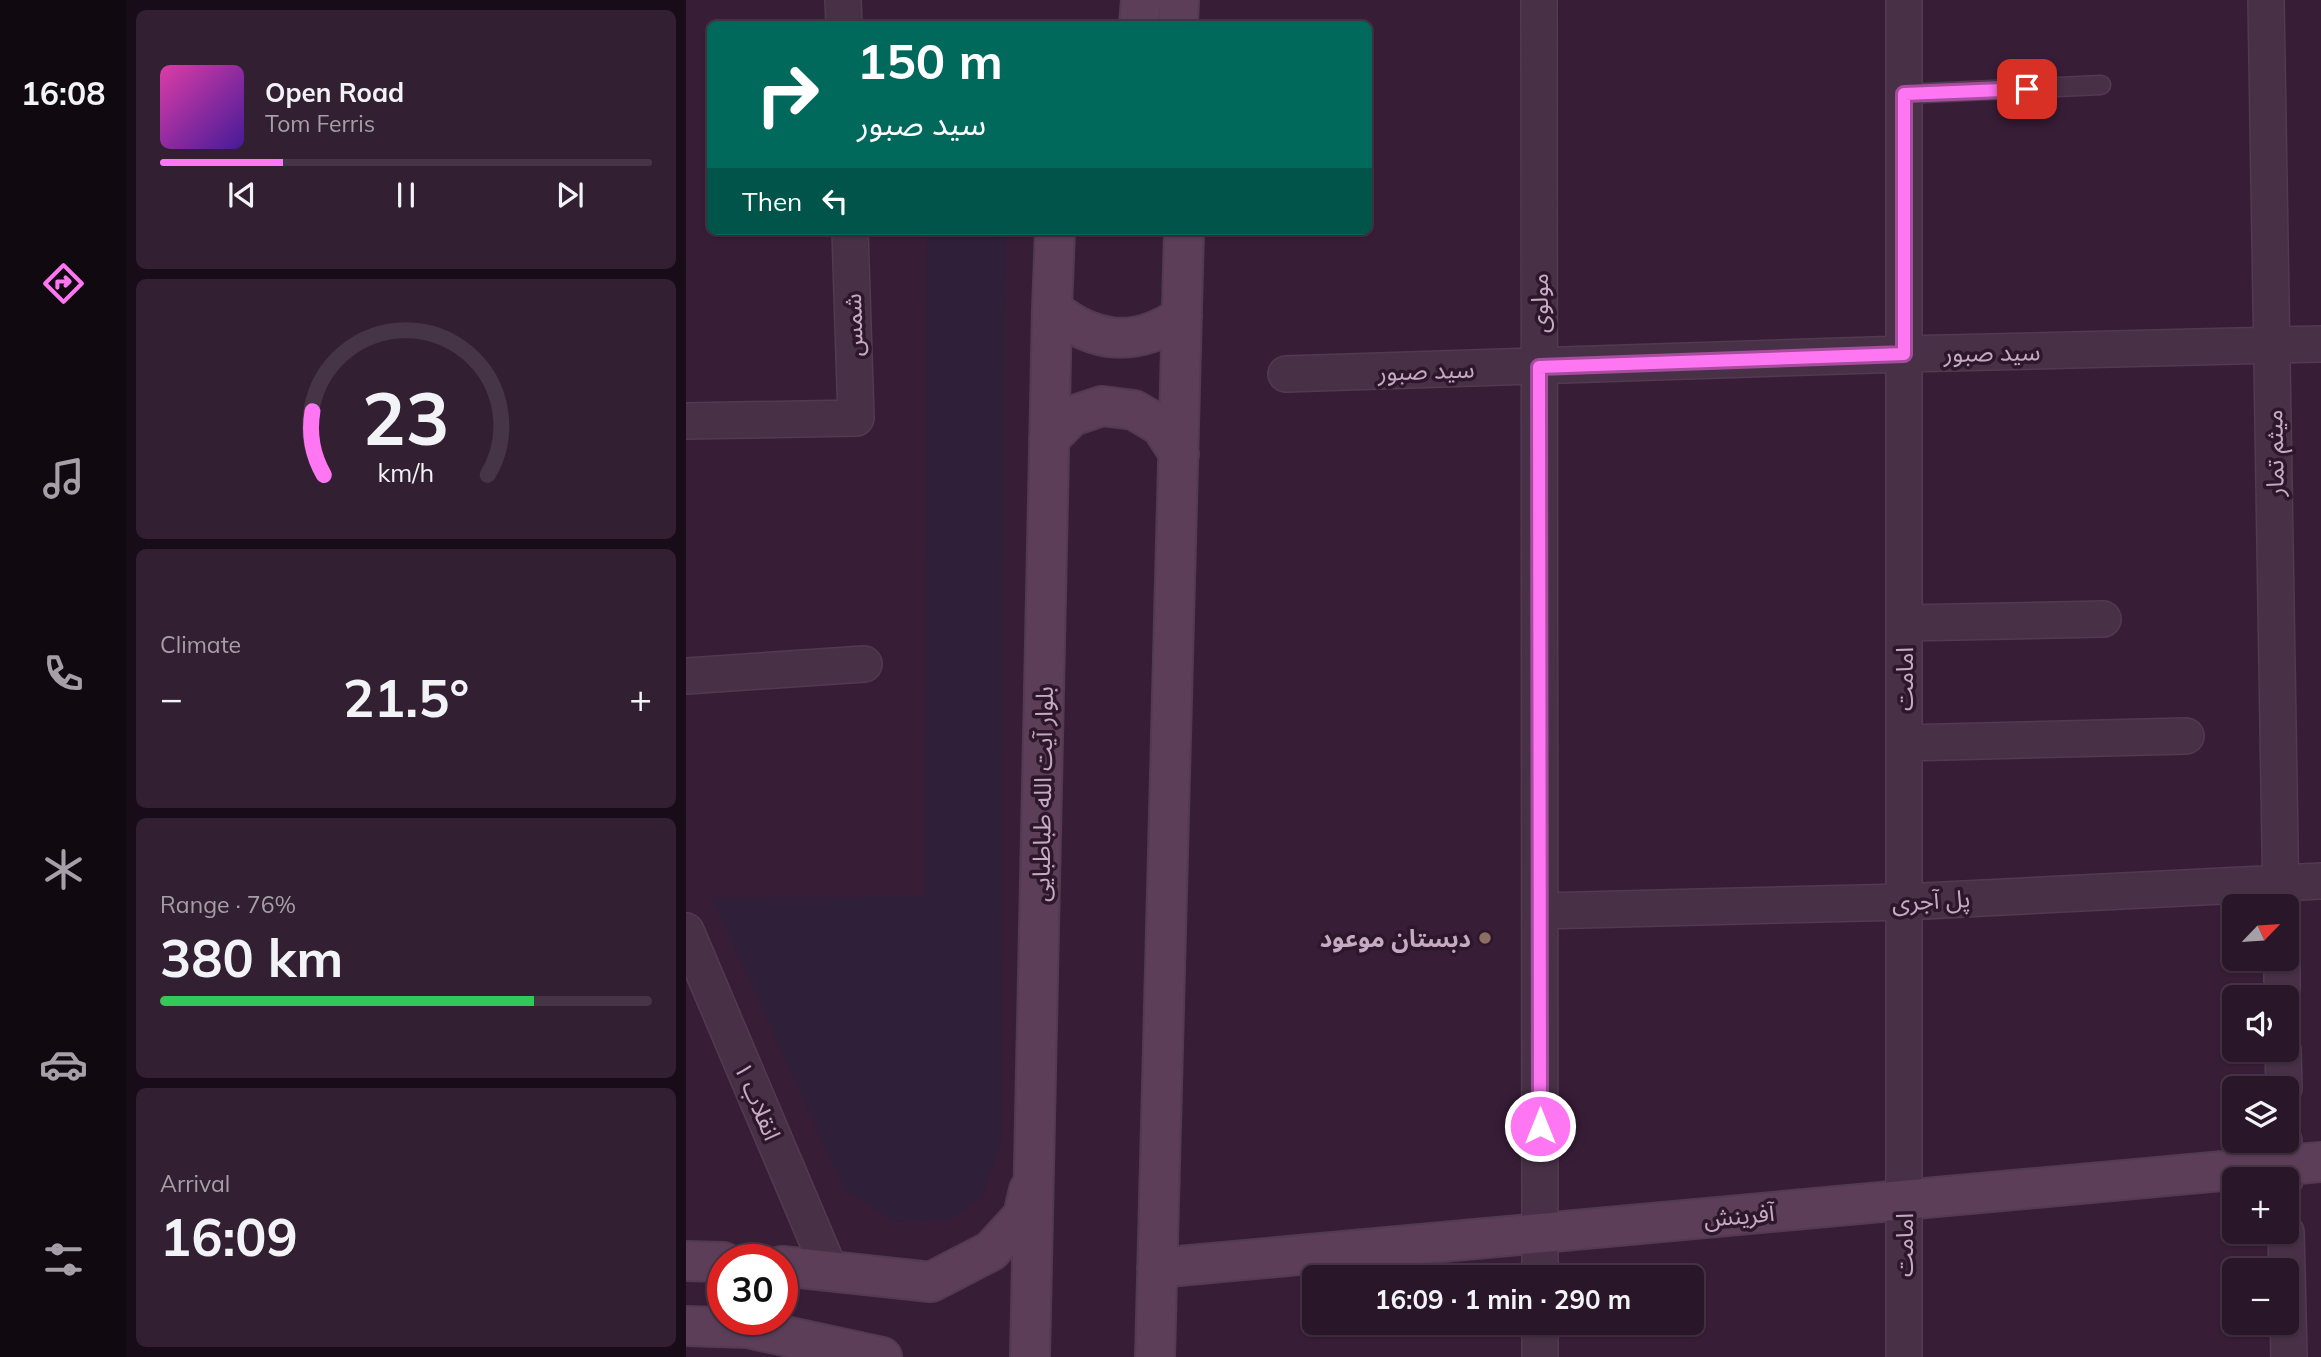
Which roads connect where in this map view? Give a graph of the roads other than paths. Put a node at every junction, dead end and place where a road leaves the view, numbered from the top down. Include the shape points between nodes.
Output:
1 (843, 0) edge
2 (1141, 0) edge
3 (1179, 0) edge
4 (1538, 0) edge
5 (1904, 0) edge
6 (2266, 0) edge
7 (844, 21) edge
8 (1139, 21) edge
9 (1178, 21) edge
10 (2101, 85) dead end
11 (1904, 94) junction
12 (850, 235) edge
13 (1055, 235) edge
14 (1184, 235) edge
15 (1052, 309) junction
16 (1182, 316) junction
17 (2321, 344) edge
18 (2272, 345) junction
19 (1904, 354) junction
20 (1539, 367) junction
21 (1286, 374) dead end
22 (686, 421) edge
23 (1049, 439) junction
24 (1179, 454) junction
25 (2103, 619) dead end
26 (1904, 623) junction
27 (864, 664) dead end
28 (686, 676) edge
29 (2186, 736) dead end
30 (1904, 743) junction
31 (2321, 881) edge
32 (2281, 894) edge
33 (2284, 894) edge
34 (2222, 896) edge
35 (1904, 902) junction
36 (1540, 911) junction
37 (686, 931) edge
38 (2294, 1162) edge
39 (1034, 1171) junction
40 (1904, 1200) junction
41 (1539, 1233) junction
42 (686, 1261) edge
43 (707, 1262) edge
44 (1540, 1265) edge
45 (798, 1268) edge
46 (1157, 1268) junction
47 (830, 1271) junction
48 (686, 1326) edge
49 (1540, 1335) edge
50 (2289, 1335) edge
51 (882, 1357) edge
52 (1030, 1357) edge
53 (1154, 1357) edge
54 (1540, 1357) edge
55 (1904, 1357) edge
56 (2290, 1357) edge

1 - 7 street
2 - 8 main road
3 - 9 main road
4 - 20 street, مولوی
5 - 11 street, امامت
6 - 18 street, میثم تمار
10 - 11 lane
11 - 19 street, امامت
12 - 22 street, شمس via 856,418
13 - 15 main road, بلوار آیت الله طباطبایی
14 - 16 main road
15 - 16 main road via 1084,331 1121,338 1154,332
15 - 23 main road, بلوار آیت الله طباطبایی
16 - 24 main road
17 - 18 street, سید صبور
18 - 19 street, سید صبور
18 - 32 street, میثم تمار
19 - 20 street, سید صبور
19 - 26 street, امامت
20 - 21 street, سید صبور
20 - 36 street, مولوی
23 - 24 main road via 1072,416 1102,406 1134,410 1161,426
23 - 39 main road, بلوار آیت الله طباطبایی
24 - 46 main road
25 - 26 street
26 - 30 street, امامت
27 - 28 street
29 - 30 street
30 - 35 street, امامت
31 - 33 street, پل آجری
34 - 35 street, پل آجری
35 - 36 street, پل آجری
35 - 40 street, امامت
36 - 41 street, مولوی
37 - 47 street, انقلاب ۱
38 - 40 main road, آفرینش
39 - 47 main road via 1023,1216 992,1251 932,1282
39 - 52 main road, بلوار آیت الله طباطبایی
40 - 41 main road, آفرینش
40 - 55 street, امامت
41 - 44 street, مولوی
41 - 46 main road, آفرینش
42 - 43 main road
45 - 47 main road
46 - 53 main road
48 - 51 main road via 748,1328
49 - 54 street
50 - 56 street

